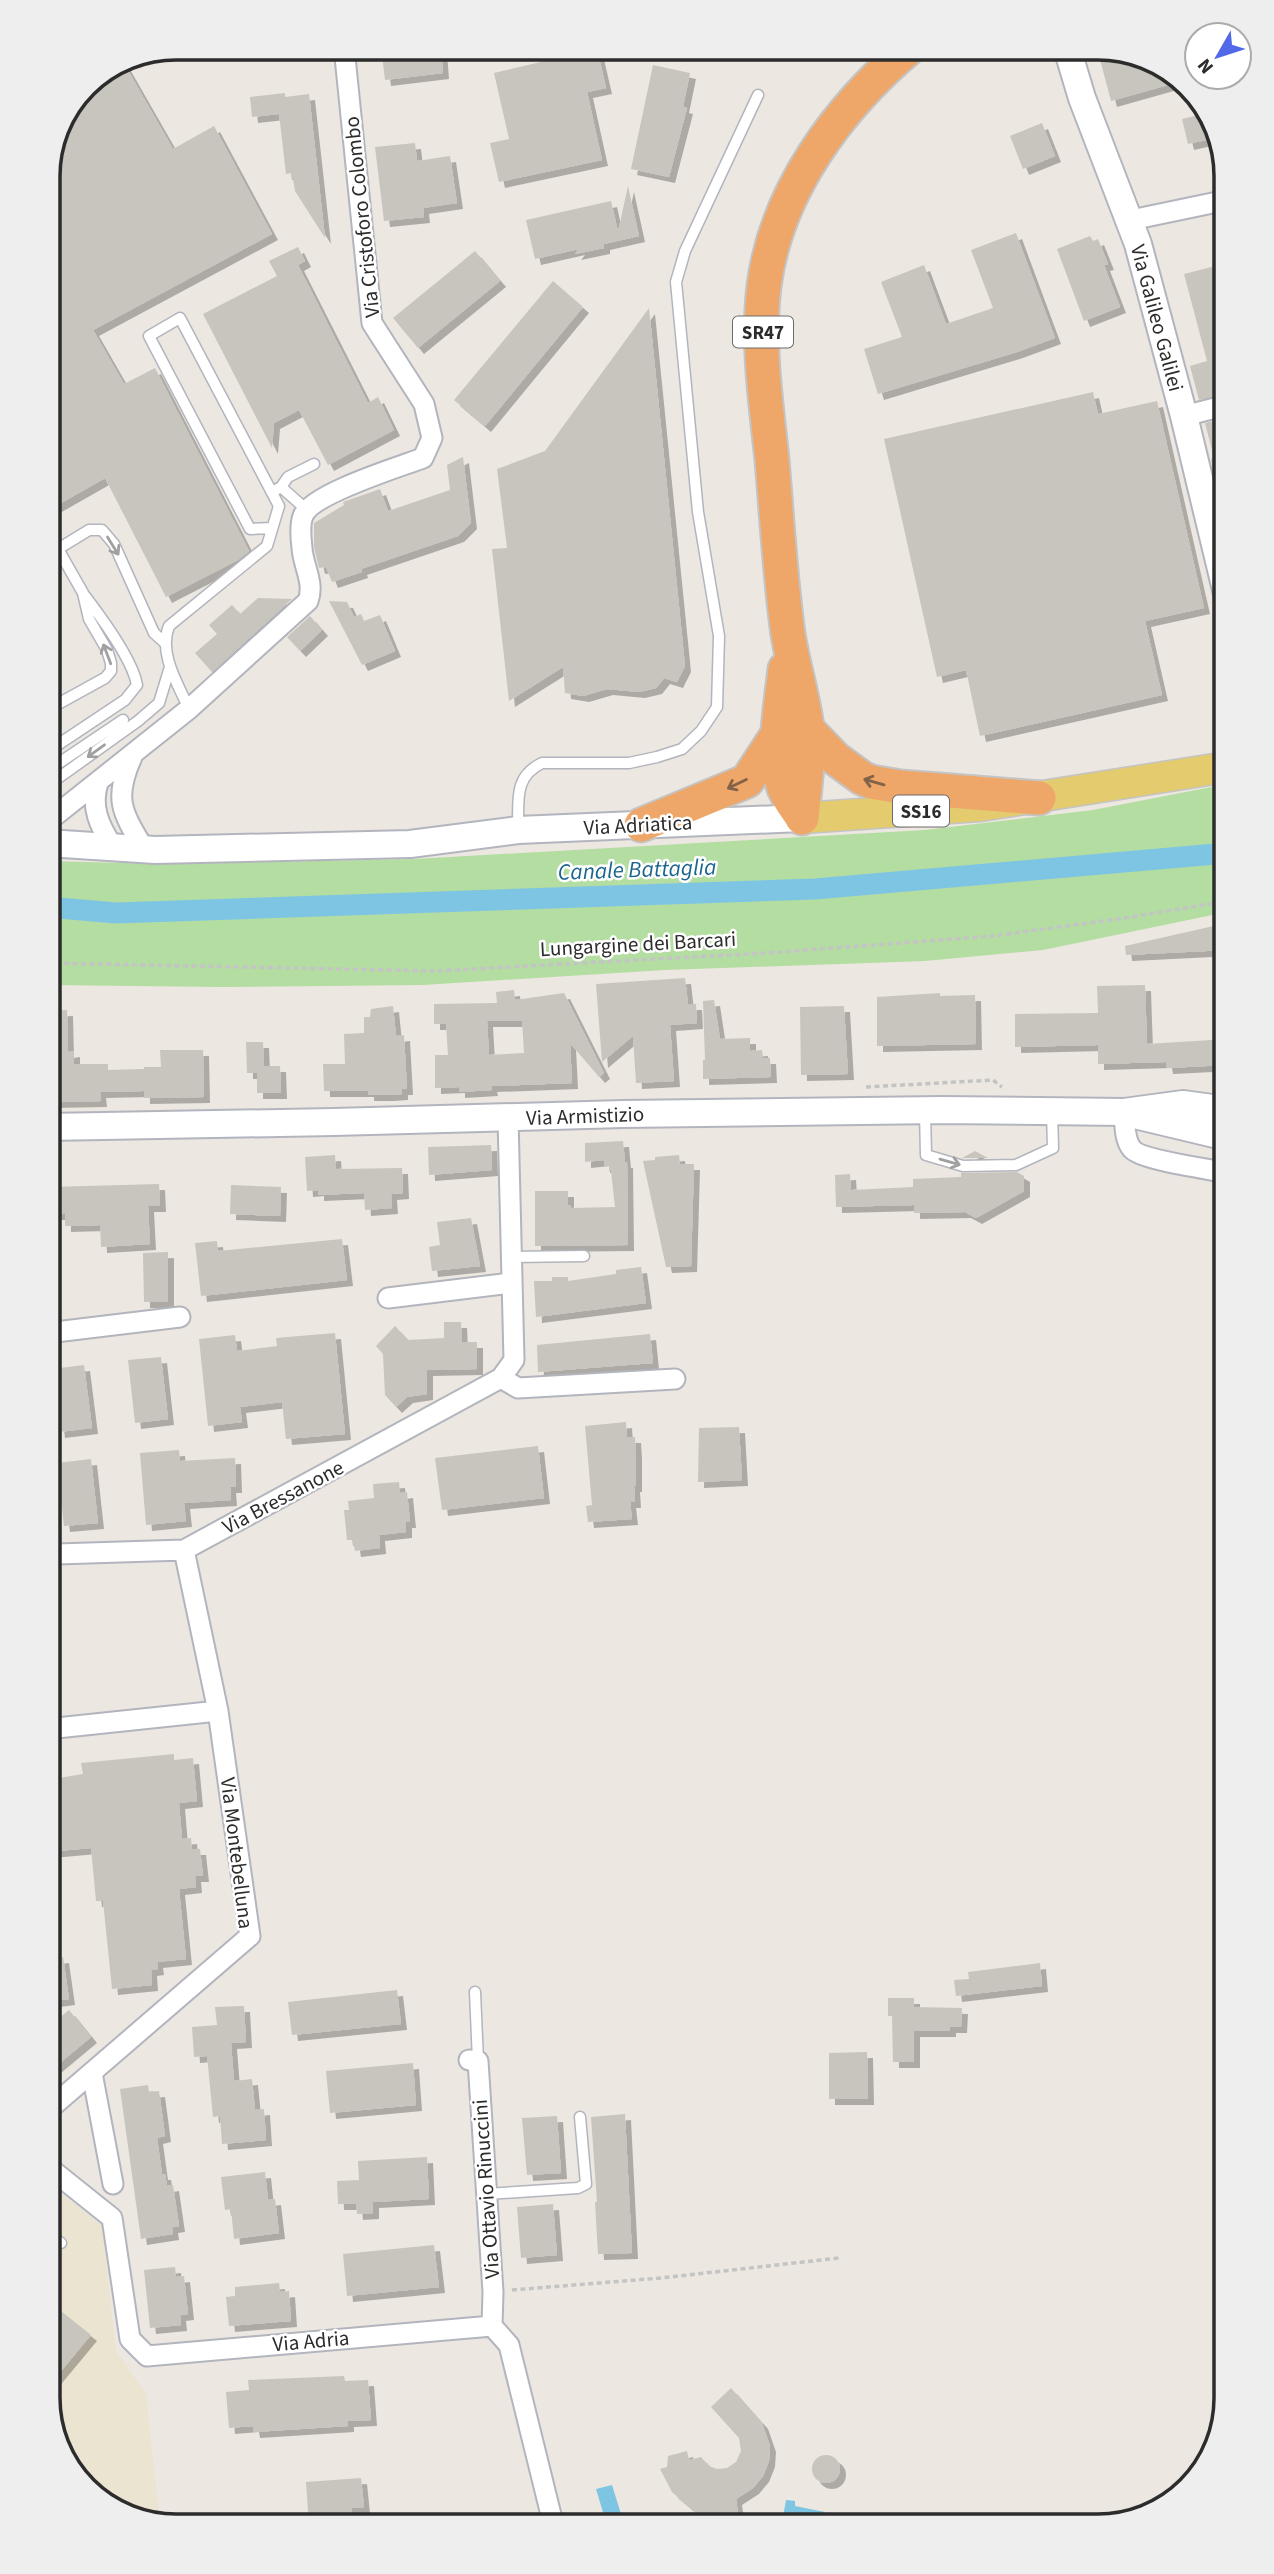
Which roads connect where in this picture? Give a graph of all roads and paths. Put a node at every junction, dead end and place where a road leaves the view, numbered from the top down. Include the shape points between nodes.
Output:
1 (345, 60) edge
2 (896, 60) edge
3 (1071, 60) edge
4 (758, 95) dead end
5 (1214, 203) edge
6 (1131, 220) junction
7 (1214, 408) edge
8 (1184, 415) junction
9 (314, 464) dead end
10 (1214, 487) edge
11 (276, 490) junction
12 (307, 510) junction
13 (272, 528) junction
14 (60, 548) edge
15 (60, 553) edge
16 (83, 593) junction
17 (165, 643) junction
18 (170, 667) junction
19 (60, 703) edge
20 (189, 709) junction
21 (123, 720) dead end
22 (793, 731) junction
23 (60, 743) edge
24 (132, 756) junction
25 (60, 762) edge
26 (1214, 768) edge
27 (60, 777) edge
28 (98, 783) junction
29 (1039, 798) junction
30 (60, 812) edge
31 (802, 818) junction
32 (641, 825) junction
33 (518, 830) junction
34 (60, 845) edge
35 (113, 847) junction
36 (144, 849) junction
37 (1214, 903) edge
38 (60, 963) edge
39 (1214, 1108) edge
40 (925, 1111) junction
41 (1052, 1111) junction
42 (1124, 1112) junction
43 (508, 1118) junction
44 (60, 1128) edge
45 (1214, 1134) edge
46 (1214, 1170) edge
47 (584, 1256) dead end
48 (510, 1258) junction
49 (511, 1283) junction
50 (388, 1298) dead end
51 (180, 1317) dead end
52 (60, 1331) edge
53 (501, 1378) junction
54 (675, 1379) dead end
55 (184, 1550) junction
56 (60, 1554) edge
57 (218, 1711) junction
58 (60, 1728) edge
59 (474, 1992) dead end
60 (474, 2061) joint
61 (92, 2073) junction
62 (60, 2099) edge
63 (580, 2117) dead end
64 (60, 2176) edge
65 (113, 2184) dead end
66 (487, 2194) junction
67 (839, 2258) dead end
68 (510, 2290) dead end
69 (492, 2326) junction
70 (551, 2514) edge

1 - 12 street, Via Cristoforo Colombo via 372,323 424,404 432,439 423,458 335,491
2 - 22 highway, SR47 via 842,117 806,165 772,246 764,287 762,361
3 - 6 street, Via Galileo Galilei
4 - 33 lane via 685,251 676,282 698,512 719,636 717,707 681,749 657,757 629,763 542,763 530,768 521,780
5 - 6 street
6 - 8 street, Via Galileo Galilei
7 - 8 street
8 - 10 street, Via Galileo Galilei
9 - 11 lane via 288,477
11 - 12 lane
11 - 13 lane via 279,506
11 - 13 lane via 180,318 149,336 250,529
12 - 20 street via 302,549 312,592 308,601
13 - 17 lane via 267,546 169,626
14 -> 17 lane via 89,530 102,530 114,544 154,633
15 - 16 lane
19 -> 16 lane via 97,684 111,671
16 - 23 lane via 127,657 137,685 125,700
17 - 18 lane
18 - 20 lane
18 -> 27 lane via 159,702
20 - 24 street
21 - 25 lane
29 -> 22 highway via 872,782
22 - 31 highway, SR47
22 -> 32 highway via 747,780
24 - 28 street
24 - 36 street via 120,798
26 - 29 main road, Via Adriatica / SS16
28 - 30 street
28 - 35 street via 95,808
29 - 31 main road, Via Adriatica / SS16
31 - 32 street, Via Adriatica
32 - 33 street, Via Adriatica
33 - 36 street, Via Adriatica via 410,844
34 - 35 street, Via Adriatica
35 - 36 street, Via Adriatica
37 - 38 path, Lungargine dei Barcari via 993,936 463,970
39 - 42 street, Via Armistizio via 1183,1104
40 - 41 street, Via Armistizio
40 -> 41 lane via 926,1155 963,1166 1016,1165 1053,1148
40 - 43 street, Via Armistizio
41 - 42 street, Via Armistizio
42 - 45 street, Via Armistizio
42 - 46 street via 1131,1149 1144,1157
43 - 44 street, Via Armistizio
43 - 48 street
47 - 48 lane
48 - 49 street
49 - 50 street
49 - 53 street via 514,1360
51 - 52 street
53 - 54 street via 517,1388
53 - 55 street, Via Bressanone
55 - 56 street, Via Bressanone
55 - 57 street, Via Montebelluna
57 - 58 street
57 - 61 street, Via Montebelluna via 250,1936
59 - 60 lane
60 - 66 street, Via Ottavio Rinuccini
61 - 62 street, Via Montebelluna
61 - 65 street
63 - 66 lane via 586,2183 578,2188
64 - 69 street, Via Adria via 112,2218 130,2339 147,2356
66 - 69 street, Via Ottavio Rinuccini
67 - 68 path
69 - 70 street via 509,2346

